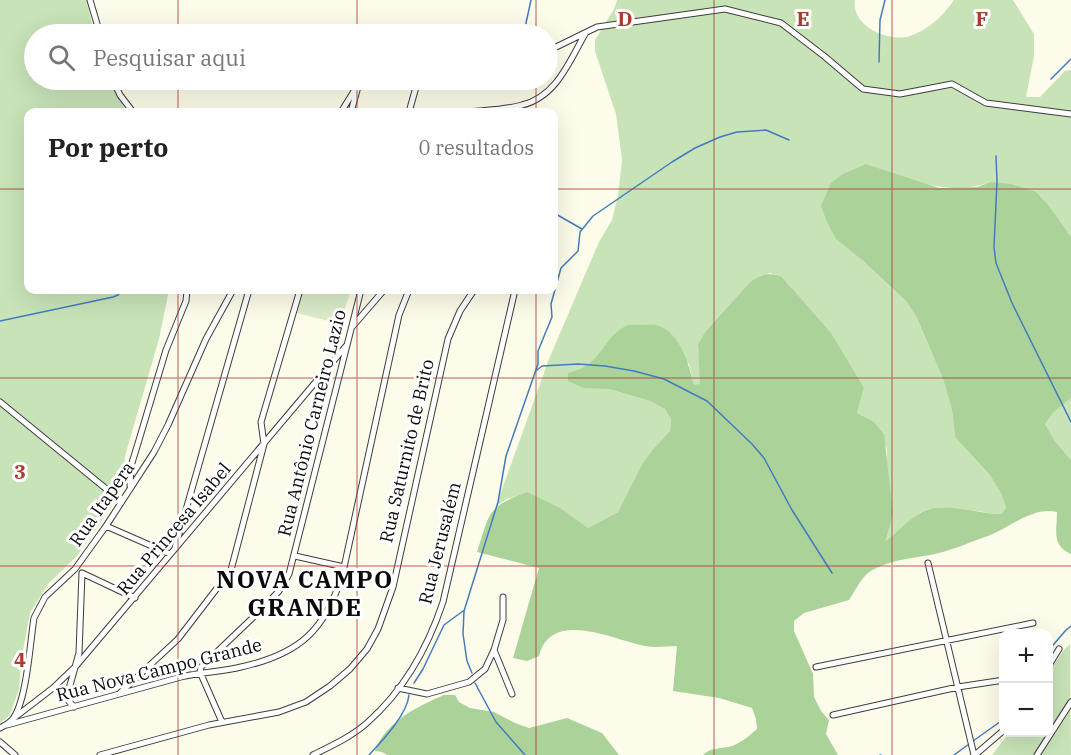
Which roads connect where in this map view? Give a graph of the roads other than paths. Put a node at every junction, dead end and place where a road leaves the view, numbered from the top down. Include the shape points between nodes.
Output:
1 (90, 0) edge
2 (97, 24) edge
3 (586, 32) junction
4 (558, 46) edge
5 (558, 81) edge
6 (118, 90) edge
7 (355, 90) edge
8 (357, 90) edge
9 (415, 90) edge
10 (550, 90) edge
11 (130, 108) edge
12 (343, 108) edge
13 (352, 108) edge
14 (410, 108) edge
15 (504, 108) edge
16 (1071, 114) edge
17 (187, 294) edge
18 (231, 294) edge
19 (248, 294) edge
20 (299, 294) edge
21 (359, 294) edge
22 (381, 294) edge
23 (407, 294) edge
24 (471, 294) edge
25 (514, 294) edge
26 (350, 330) junction
27 (346, 346) junction
28 (0, 402) edge
29 (264, 444) junction
30 (130, 486) junction
31 (122, 501) junction
32 (106, 526) junction
33 (172, 552) junction
34 (295, 556) junction
35 (928, 563) dead end
36 (344, 567) junction
37 (75, 569) junction
38 (82, 573) junction
39 (503, 597) dead end
40 (135, 598) junction
41 (1033, 622) dead end
42 (946, 640) junction
43 (1059, 649) dead end
44 (494, 650) junction
45 (1053, 659) edge
46 (76, 666) junction
47 (816, 667) dead end
48 (200, 672) junction
49 (999, 681) edge
50 (958, 687) junction
51 (398, 688) junction
52 (119, 694) junction
53 (512, 694) dead end
54 (1071, 702) edge
55 (74, 707) junction
56 (833, 715) dead end
57 (13, 719) junction
58 (222, 722) junction
59 (7, 725) junction
60 (0, 728) edge
61 (999, 734) edge
62 (0, 742) edge
63 (15, 755) edge
64 (100, 755) edge
65 (313, 755) edge
66 (975, 755) edge
67 (1037, 755) edge

1 - 2 street
3 - 4 street
3 - 5 street
3 - 16 street via 597,27 725,9 781,23 863,89 900,94 952,84 986,103
6 - 11 street
7 - 12 street
8 - 13 street
9 - 14 street
10 - 15 street via 521,106
17 - 30 street via 131,466
18 - 30 street, Rua Itapera via 154,452
19 - 33 street
20 - 29 street via 261,422
21 - 26 street, Rua Antônio Carneiro Lazio
22 - 26 street
23 - 36 street, Rua Nova Campo Grande via 399,315
24 - 58 street, Rua Saturnito de Brito via 448,339 393,587 367,649 350,669 306,702 279,712
25 - 51 street, Rua Jerusalém via 442,602 425,648
26 - 27 street, Rua Antônio Carneiro Lazio
27 - 29 street, Rua Princesa Isabel
27 - 34 street, Rua Antônio Carneiro Lazio
28 - 31 street
29 - 33 street, Rua Princesa Isabel
29 - 52 street via 231,570 178,639
30 - 31 street, Rua Itapera
31 - 32 street, Rua Itapera
32 - 33 street
32 - 37 street, Rua Itapera
33 - 40 street, Rua Princesa Isabel
34 - 36 street
34 - 48 street, Rua Antônio Carneiro Lazio via 279,591 203,663
35 - 42 street
36 - 48 street, Rua Nova Campo Grande via 329,610 302,642 287,652 241,667
37 - 38 street
37 - 57 street, Rua Itapera via 45,597 34,618 22,696
38 - 40 street
38 - 46 street
39 - 44 street via 503,620
40 - 46 street, Rua Princesa Isabel
41 - 42 street
42 - 47 street
42 - 50 street
43 - 45 street
44 - 51 street via 485,669 469,682 427,694
44 - 53 street
46 - 55 street via 67,696
46 - 57 street, Rua Princesa Isabel
48 - 52 street, Rua Nova Campo Grande
48 - 58 street
49 - 50 street
50 - 56 street
50 - 66 street
51 - 65 street, Rua Jerusalém via 367,723
52 - 55 street, Rua Nova Campo Grande
54 - 67 street
55 - 59 street, Rua Nova Campo Grande
57 - 59 street, Rua Itapera
58 - 64 street, Rua Saturnito de Brito
59 - 60 street, Rua Itapera
61 - 66 street
62 - 63 street

